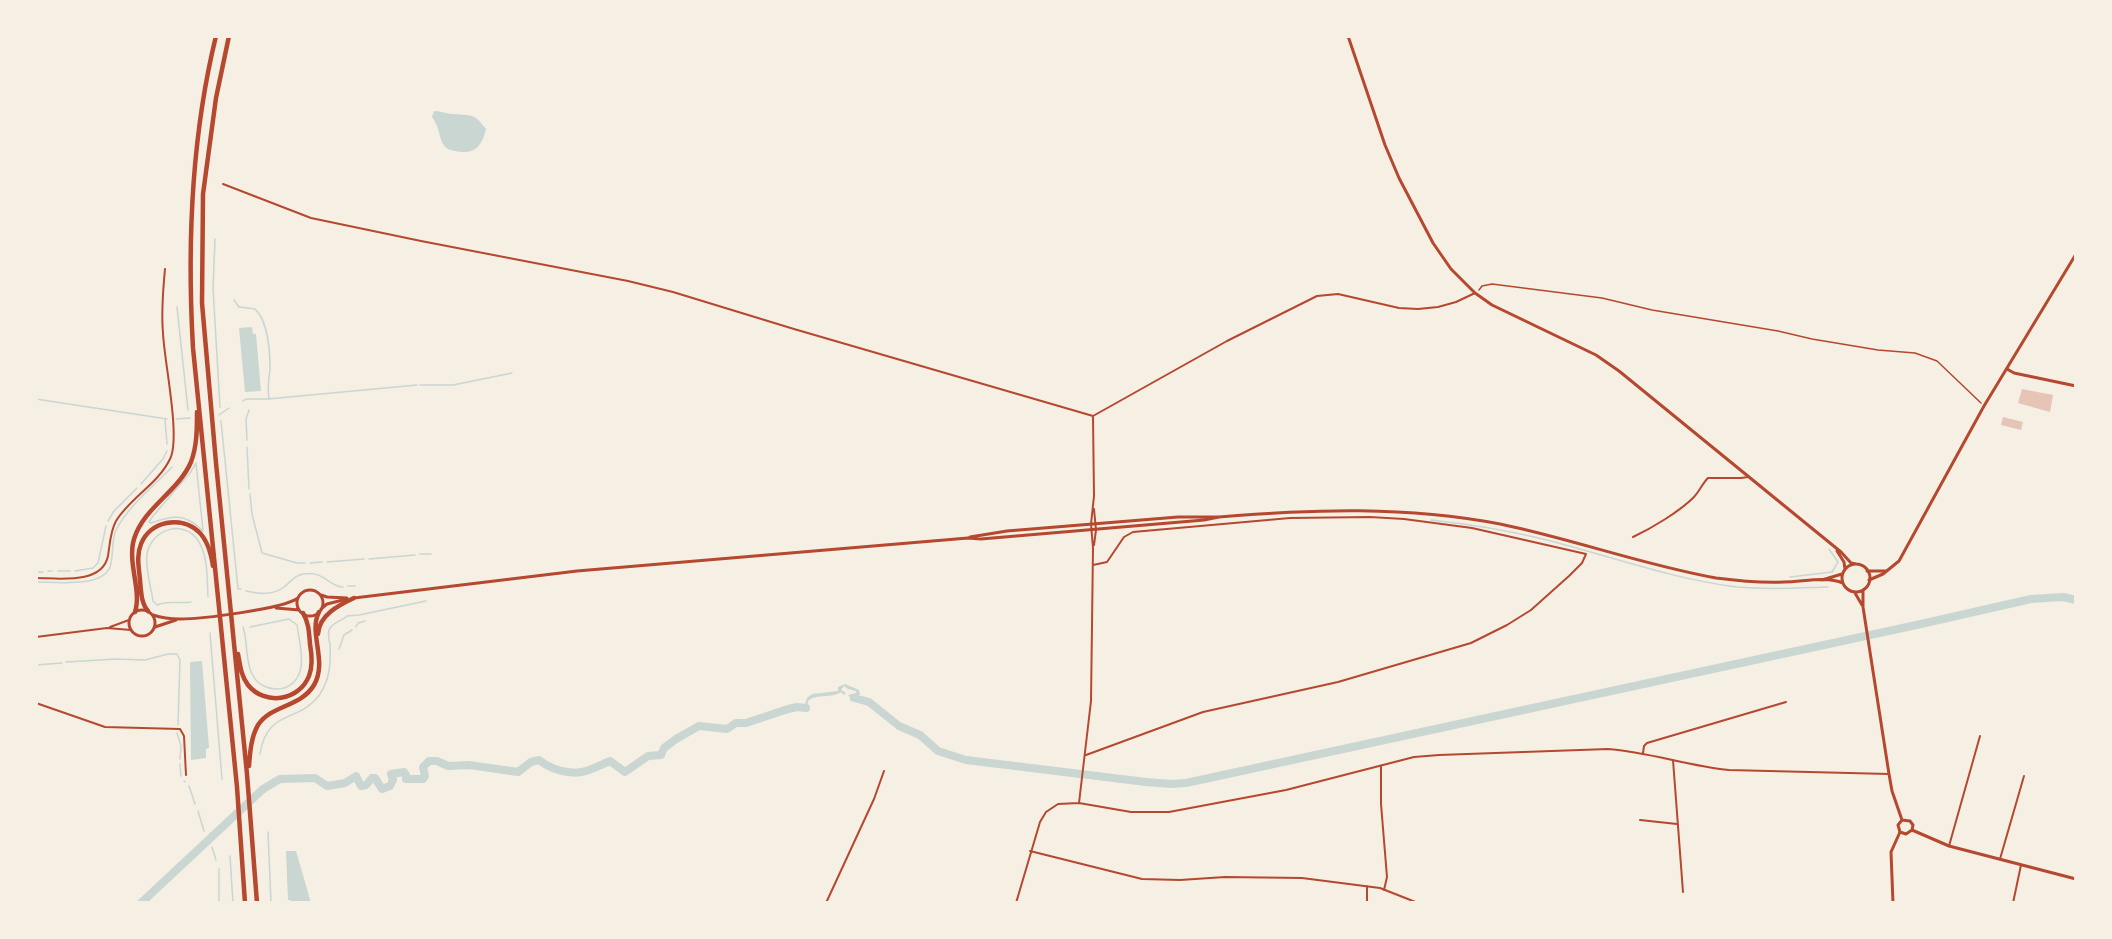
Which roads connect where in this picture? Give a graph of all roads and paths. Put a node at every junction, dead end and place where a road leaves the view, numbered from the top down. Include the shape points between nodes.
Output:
1 (216, 36) edge
2 (229, 36) edge
3 (1348, 36) edge
4 (224, 184) dead end
5 (2076, 254) edge
6 (165, 269) dead end
7 (1475, 292) junction
8 (2007, 369) junction
9 (2076, 386) edge
10 (197, 391) junction
11 (1984, 406) junction
12 (1093, 416) junction
13 (1748, 477) junction
14 (1219, 517) junction
15 (1094, 524) junction
16 (1094, 531) junction
17 (1633, 537) dead end
18 (968, 538) junction
19 (1836, 549) junction
20 (1856, 564) junction
21 (1093, 565) junction
22 (1868, 571) junction
23 (1886, 571) junction
24 (1844, 572) junction
25 (36, 578) edge
26 (1820, 580) junction
27 (1869, 580) junction
28 (1843, 583) junction
29 (1863, 590) junction
30 (1854, 592) junction
31 (319, 594) junction
32 (219, 595) junction
33 (298, 598) junction
34 (354, 598) junction
35 (1863, 607) junction
36 (272, 608) junction
37 (320, 610) junction
38 (148, 611) junction
39 (301, 611) junction
40 (135, 612) junction
41 (153, 615) junction
42 (180, 619) junction
43 (129, 620) junction
44 (155, 627) junction
45 (108, 628) junction
46 (131, 630) junction
47 (36, 637) edge
48 (233, 637) junction
49 (318, 645) junction
50 (1786, 702) dead end
51 (36, 703) edge
52 (1980, 736) dead end
53 (1643, 753) junction
54 (1086, 755) junction
55 (1673, 760) junction
56 (1381, 766) junction
57 (884, 771) dead end
58 (1889, 774) junction
59 (186, 775) dead end
60 (248, 776) junction
61 (2024, 776) dead end
62 (1079, 802) junction
63 (1640, 820) dead end
64 (1902, 820) junction
65 (1677, 824) junction
66 (1912, 830) junction
67 (1900, 832) junction
68 (1949, 846) junction
69 (1030, 851) junction
70 (2000, 859) junction
71 (2021, 865) junction
72 (2076, 879) edge
73 (1367, 886) junction
74 (1384, 890) junction
75 (1683, 892) dead end
76 (245, 903) edge
77 (257, 903) edge
78 (826, 903) edge
79 (1016, 903) edge
80 (1367, 903) edge
81 (1418, 903) edge
82 (1893, 903) edge
83 (2013, 903) edge

1 - 10 highway via 199,128 191,224
2 - 48 highway via 203,194 202,303
3 - 7 main road via 1400,178 1443,259
4 - 12 street via 311,218 673,292
5 - 8 main road
6 - 25 street via 163,333 174,441 170,460 117,520 106,562 99,572
7 - 11 path via 1492,284 1602,298 1812,339 1915,353 1937,361
7 - 12 street via 1456,302 1418,309 1338,294 1317,296
7 - 13 main road via 1513,316 1608,363
8 - 9 main road
8 - 11 main road
10 - 32 highway
10 - 40 highway via 197,433 191,462 147,513 134,540
11 - 23 main road via 1905,551 1897,564
12 - 15 street
13 - 17 street via 1708,478 1695,497
13 - 19 main road
14 - 15 main road
14 - 16 main road
14 - 26 main road via 1324,510 1432,514 1536,532 1718,578 1763,582
15 - 16 street
15 - 18 main road
16 - 18 main road
16 - 21 street
18 - 34 main road via 578,571
19 - 20 main road
19 - 24 main road via 1844,562
20 - 22 main road
20 - 24 main road
21 - 54 street via 1091,701
21 - 54 street via 1107,562 1133,532 1336,516 1472,528 1586,554 1582,563 1531,610 1472,643 1338,682 1210,710
22 - 23 main road
22 - 27 main road
23 - 27 main road
24 - 26 main road
24 - 28 main road
26 - 28 main road
27 - 29 main road
28 - 30 main road
29 - 30 main road
29 - 35 main road
30 - 35 main road
31 - 33 main road via 307,591
31 - 34 main road
31 - 37 main road via 323,601
32 - 38 highway via 205,540 191,526 169,522 154,528 140,545 138,566 143,603
32 - 76 highway
33 - 36 main road
33 - 39 main road
34 - 37 main road via 327,604
34 - 49 highway via 337,606 322,622
35 - 58 main road
36 - 39 main road
36 - 42 main road
37 - 39 main road via 312,615
37 - 49 highway via 316,622
38 - 40 main road
38 - 41 main road
39 - 48 highway via 308,623 311,665 303,686 286,697 262,696 248,685
40 - 43 main road
41 - 42 main road
41 - 44 main road
42 - 44 main road
43 - 45 street
43 - 46 main road
44 - 46 main road via 142,637
45 - 46 street
45 - 47 street
48 - 60 highway
49 - 60 highway via 319,668 313,686 300,699 259,724 251,745
50 - 53 street via 1647,743
51 - 59 street via 105,727 180,729 184,736
52 - 68 street
53 - 55 street
53 - 56 street via 1608,749 1439,755
54 - 62 street
55 - 58 street via 1729,770
55 - 65 street
56 - 62 street via 1286,790 1169,812 1131,812
56 - 74 street via 1387,877
57 - 78 street
58 - 64 main road
60 - 77 highway
61 - 70 street
62 - 69 street via 1062,802 1048,810
63 - 65 street
64 - 66 main road via 1910,821
64 - 67 main road via 1898,825
65 - 75 street
66 - 67 main road
66 - 68 main road
67 - 82 main road via 1891,852
68 - 70 main road
69 - 73 street via 1142,879 1302,878
69 - 79 street
70 - 71 main road
71 - 72 main road
71 - 83 street
73 - 74 street
73 - 80 street
74 - 81 street

